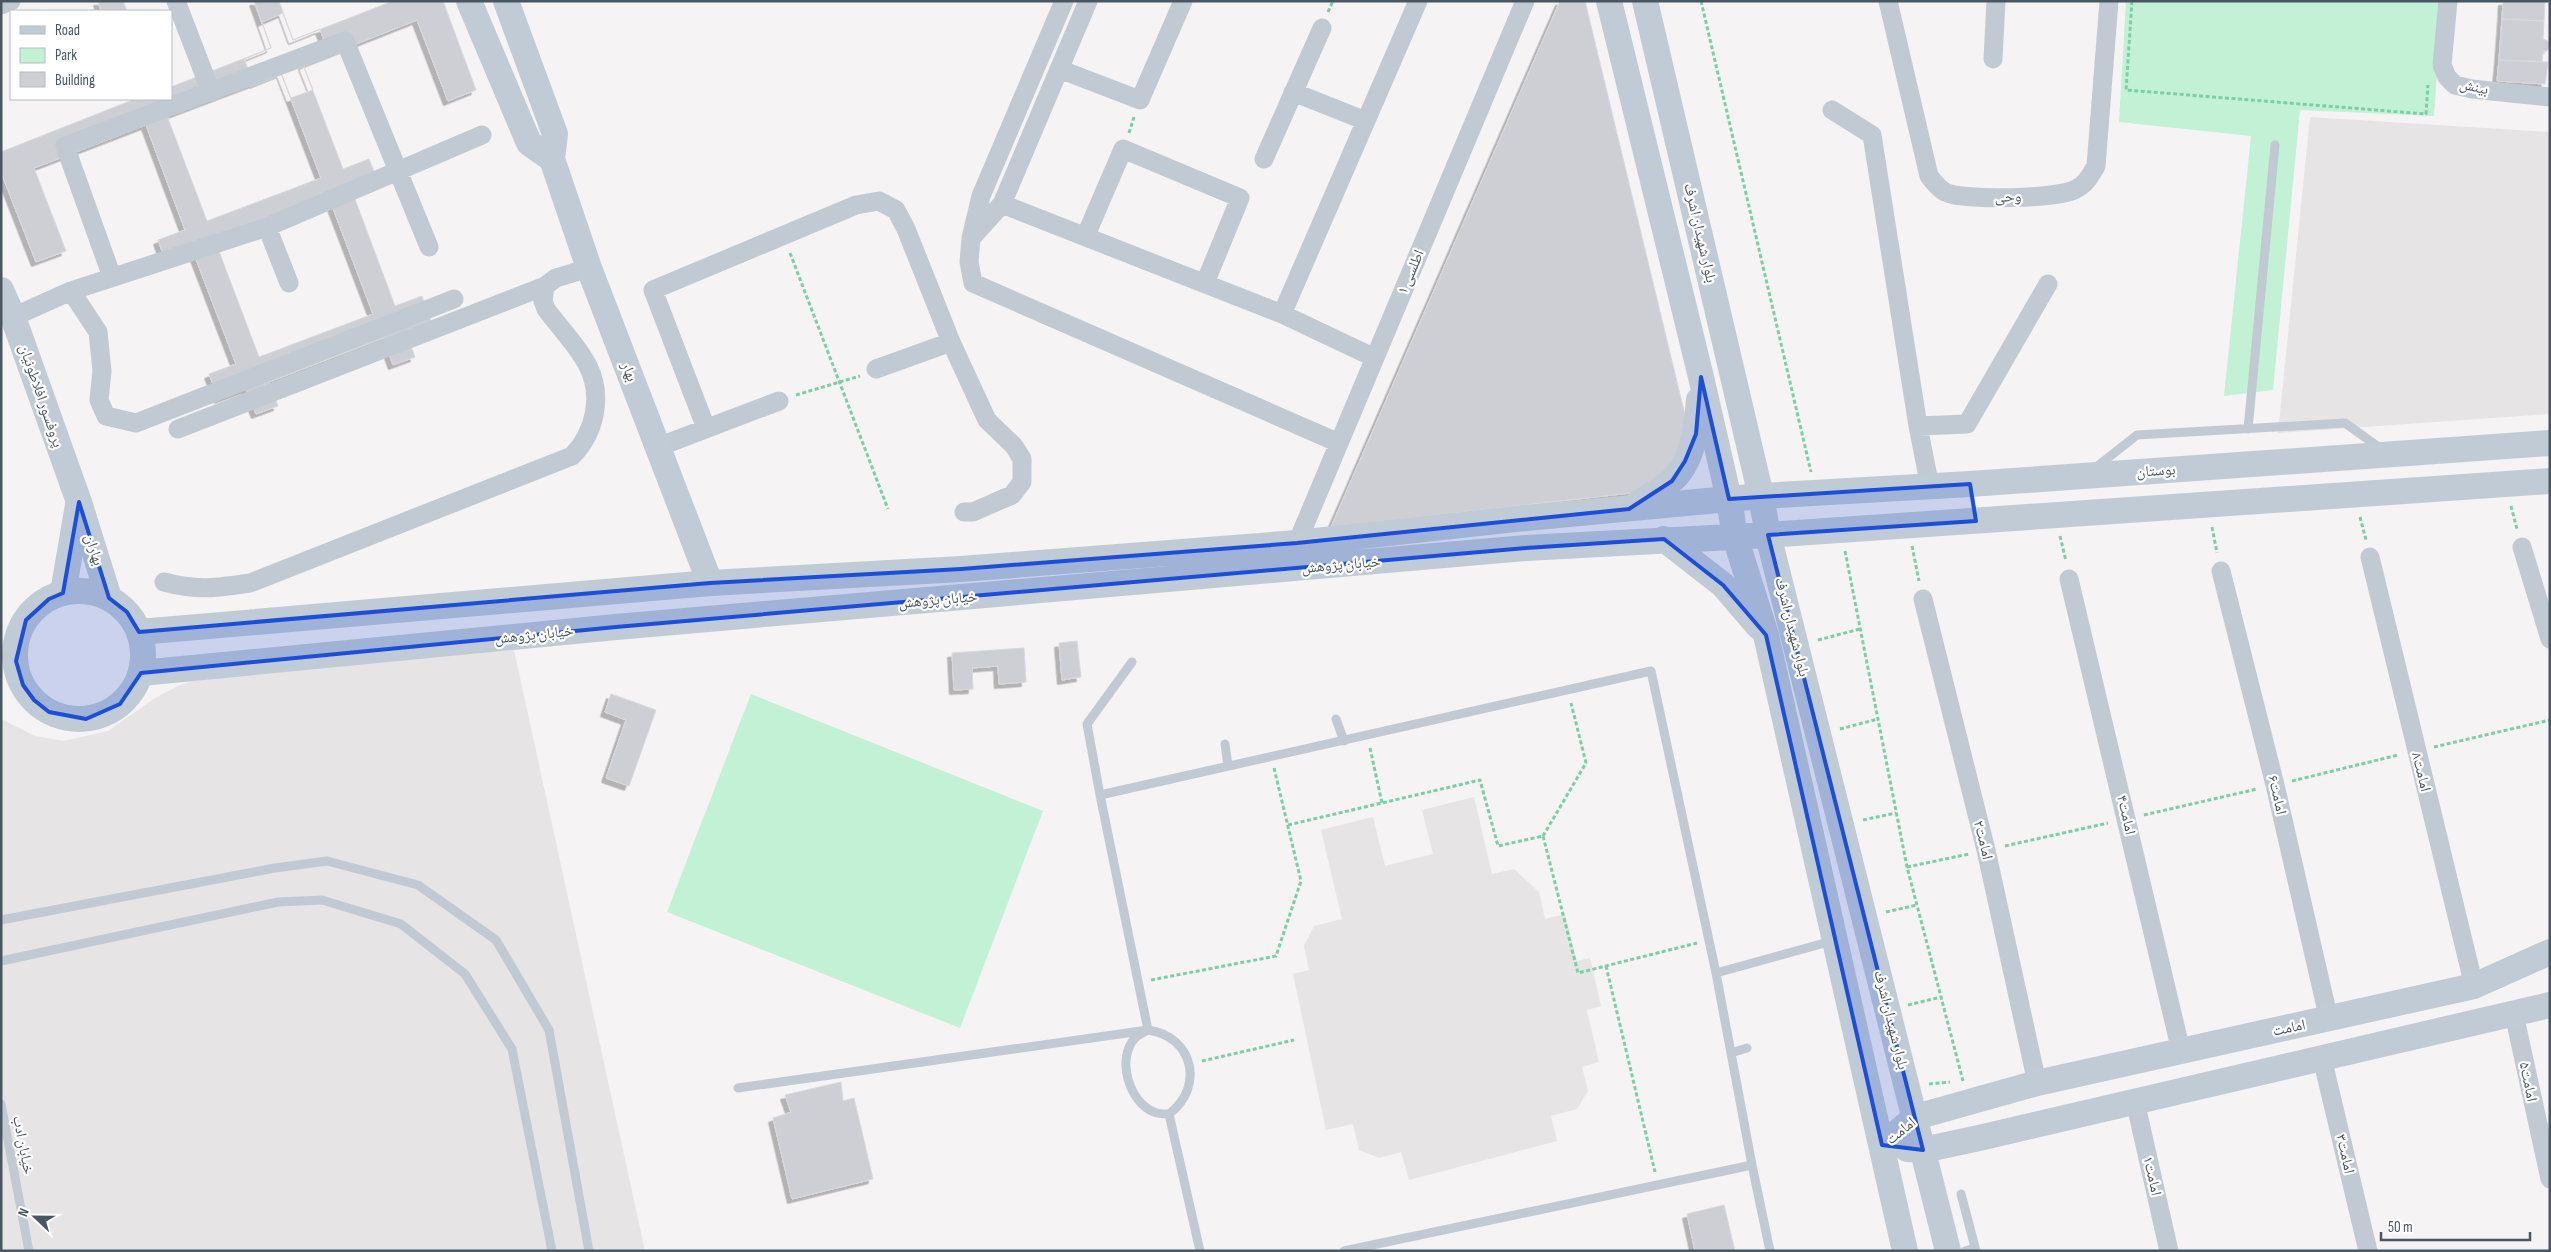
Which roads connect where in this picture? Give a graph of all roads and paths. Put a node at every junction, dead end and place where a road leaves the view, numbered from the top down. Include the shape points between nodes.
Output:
1 (12, 1) edge
2 (176, 1) edge
3 (469, 1) edge
4 (506, 1) edge
5 (1064, 1) edge
6 (1088, 1) edge
7 (1183, 1) edge
8 (1525, 1) edge
9 (1609, 1) edge
10 (1645, 1) edge
11 (1701, 1) edge
12 (1888, 1) edge
13 (1996, 1) edge
14 (2109, 1) edge
15 (2132, 1) edge
16 (2448, 1) edge
17 (1411, 4) edge
18 (1, 5) edge
19 (1322, 28) dead end
20 (1993, 60) dead end
21 (1059, 69) junction
22 (211, 92) junction
23 (1293, 92) junction
24 (2550, 97) edge
25 (1140, 100) junction
26 (1832, 110) dead end
27 (2426, 114) dead end
28 (1366, 121) junction
29 (482, 135) dead end
30 (2275, 145) dead end
31 (1123, 149) junction
32 (552, 159) junction
33 (1264, 159) dead end
34 (399, 169) junction
35 (1002, 204) junction
36 (267, 227) junction
37 (1086, 235) junction
38 (783, 236) junction
39 (971, 238) junction
40 (429, 247) dead end
41 (589, 268) junction
42 (112, 278) junction
43 (1205, 282) junction
44 (289, 284) dead end
45 (2048, 284) dead end
46 (546, 286) junction
47 (1, 290) edge
48 (71, 291) junction
49 (454, 300) dead end
50 (1282, 314) junction
51 (14, 317) junction
52 (951, 342) junction
53 (1375, 358) junction
54 (876, 369) joint
55 (1701, 377) junction
56 (840, 383) junction
57 (779, 400) joint
58 (1918, 426) junction
59 (178, 428) dead end
60 (706, 428) junction
61 (2248, 429) junction
62 (1339, 443) junction
63 (2550, 443) edge
64 (658, 447) junction
65 (2388, 454) junction
66 (2085, 476) junction
67 (2550, 481) edge
68 (1970, 484) junction
69 (2505, 484) junction
70 (1930, 486) junction
71 (1816, 492) junction
72 (2355, 494) junction
73 (1762, 496) junction
74 (1729, 499) junction
75 (79, 502) junction
76 (2208, 505) junction
77 (888, 509) dead end
78 (1629, 509) junction
79 (964, 512) dead end
80 (2055, 516) junction
81 (1976, 521) junction
82 (1908, 526) junction
83 (1841, 530) junction
84 (1768, 536) junction
85 (1735, 537) junction
86 (1664, 540) junction
87 (1297, 543) junction
88 (2522, 547) joint
89 (2370, 557) joint
90 (2221, 571) joint
91 (2069, 578) joint
92 (164, 582) dead end
93 (710, 583) junction
94 (63, 593) junction
95 (109, 598) junction
96 (1923, 599) joint
97 (1860, 629) junction
98 (139, 632) junction
99 (1766, 635) junction
100 (2550, 639) edge
101 (1818, 640) dead end
102 (8, 649) edge
103 (1132, 662) dead end
104 (141, 673) junction
105 (12, 686) edge
106 (1665, 686) dead end
107 (1655, 689) junction
108 (1568, 690) junction
109 (1336, 718) dead end
110 (1878, 719) junction
111 (2550, 720) edge
112 (1838, 729) dead end
113 (1367, 735) junction
114 (1344, 741) junction
115 (1225, 744) dead end
116 (2416, 751) junction
117 (1272, 757) junction
118 (1228, 766) junction
119 (2275, 785) junction
120 (1100, 795) junction
121 (1382, 803) junction
122 (1896, 814) junction
123 (2127, 819) junction
124 (1858, 821) dead end
125 (1288, 825) junction
126 (1542, 836) junction
127 (1986, 850) junction
128 (1907, 867) junction
129 (1917, 905) junction
130 (1879, 914) dead end
131 (1, 920) edge
132 (1709, 940) junction
133 (1835, 940) junction
134 (2550, 952) edge
135 (1, 961) edge
136 (1606, 966) junction
137 (1716, 973) junction
138 (1138, 983) junction
139 (2474, 986) junction
140 (1941, 997) junction
141 (2550, 1005) edge
142 (1899, 1006) dead end
143 (2514, 1014) junction
144 (2329, 1020) junction
145 (1148, 1030) junction
146 (1294, 1040) dead end
147 (1747, 1048) dead end
148 (2181, 1051) junction
149 (1731, 1053) junction
150 (2322, 1058) junction
151 (1189, 1064) junction
152 (2037, 1083) junction
153 (738, 1088) dead end
154 (2135, 1101) junction
155 (1, 1104) edge
156 (1970, 1104) junction
157 (1169, 1114) junction
158 (1916, 1117) junction
159 (1882, 1145) junction
160 (1923, 1150) junction
161 (1752, 1165) junction
162 (2550, 1179) edge
163 (1658, 1185) junction
164 (1961, 1194) dead end
165 (1975, 1249) edge
166 (29, 1251) edge
167 (552, 1251) edge
168 (589, 1251) edge
169 (1200, 1251) edge
170 (1344, 1251) edge
171 (1770, 1251) edge
172 (1905, 1251) edge
173 (1948, 1251) edge
174 (1965, 1251) edge
175 (2169, 1251) edge
176 (2368, 1251) edge

1 - 18 street
2 - 22 street
3 - 32 main road via 529,143
4 - 32 main road, بهار via 555,134
5 - 39 street via 982,196
6 - 21 street
7 - 25 street
8 - 53 street, اطلسی ۱
9 - 55 main road, بلوار شهیدان اشرف
10 - 73 main road, بلوار شهیدان اشرف
11 - 71 path
12 - 14 street, وحی via 1929,176 1947,193 2005,199 2074,190 2087,181 2096,166
13 - 20 street
15 - 27 path via 2126,90
16 - 24 street, بینش via 2442,65 2455,85
17 - 28 street
19 - 23 street
21 - 25 street
21 - 35 street
22 - 34 street via 345,41
22 - 42 street via 65,146
23 - 28 street
23 - 33 street
25 - 31 path
26 - 58 street via 1872,135
28 - 50 street
29 - 34 street
30 - 61 lane
31 - 37 street
31 - 43 street via 1240,198
32 - 41 main road, بهار
34 - 36 street
34 - 40 street
35 - 37 street
35 - 39 street
36 - 42 street
36 - 44 street
37 - 43 street
38 - 52 street via 856,205 879,201 896,210
38 - 56 path
38 - 60 street via 653,290
39 - 62 street via 968,262 973,284
41 - 46 street via 556,278
41 - 64 main road, بهار
42 - 48 street
43 - 50 street
45 - 58 street via 1967,424
46 - 59 street
46 - 92 street via 543,301 546,309 587,365 594,381 593,419 581,447 572,456 250,582 210,589
47 - 51 main road, پروفسور افلاطونیان
48 - 49 street via 98,332 102,370 99,400 106,416 136,423
48 - 51 street
50 - 53 street
51 - 75 main road, پروفسور افلاطونیان
52 - 54 street
52 - 79 street via 987,420 1014,446 1022,460 1024,474 1012,495 973,512
53 - 62 street, اطلسی ۱
54 - 56 path
55 - 74 main road, بلوار شهیدان اشرف
55 - 78 main road via 1696,434 1686,461 1672,481
56 - 57 path
56 - 77 path
57 - 60 street
58 - 70 street
60 - 64 street
61 - 65 lane via 2345,424
61 - 66 lane via 2137,435
62 - 87 street, اطلسی ۱
63 - 65 main road, بوستان
64 - 93 main road, بهار
65 - 66 main road, بوستان
66 - 68 main road, بوستان
67 - 69 main road
68 - 70 main road, بوستان
68 - 81 main road
69 - 72 main road
69 - 88 path
70 - 71 main road, بوستان
71 - 73 main road, بوستان
72 - 76 main road
72 - 89 path
73 - 74 main road, بوستان
73 - 84 main road, بلوار شهیدان اشرف
74 - 78 main road, خیابان پژوهش
74 - 85 main road, بلوار شهیدان اشرف
75 - 94 main road
75 - 95 main road, بهاران
76 - 80 main road
76 - 90 path
78 - 87 main road, خیابان پژوهش
80 - 81 main road
80 - 91 path
81 - 82 main road
82 - 83 main road
82 - 96 path
83 - 84 main road
83 - 97 path
84 - 85 main road, خیابان پژوهش
84 - 158 main road, بلوار شهیدان اشرف
85 - 86 main road, خیابان پژوهش
85 - 99 main road, بلوار شهیدان اشرف
86 - 99 main road via 1723,585
86 - 104 main road, خیابان پژوهش via 1526,548 626,626
87 - 93 main road, خیابان پژوهش via 961,570
88 - 100 street
89 - 116 street, امامت۸
90 - 119 street, امامت۶
91 - 123 street, امامت۴
93 - 98 main road, خیابان پژوهش
94 - 95 main road via 79,591
94 - 102 main road via 36,608
95 - 98 main road via 127,612
96 - 127 street, امامت۲
97 - 101 path
97 - 110 path
98 - 104 main road via 144,652
99 - 133 main road, بلوار شهیدان اشرف
102 - 105 main road via 16,661
103 - 120 lane via 1088,724
104 - 105 main road via 133,690 120,704 104,714 86,719 67,718 49,712
106 - 107 lane
107 - 108 lane via 1651,671
107 - 132 lane via 1696,856
108 - 113 lane
108 - 126 path via 1586,763
109 - 114 lane
110 - 112 path
110 - 122 path
111 - 116 path
113 - 114 lane
113 - 121 path
114 - 117 lane
115 - 118 lane
116 - 119 path
116 - 139 street, امامت۸
117 - 118 lane
117 - 125 path
118 - 120 lane
119 - 123 path
119 - 144 street, امامت۶
120 - 138 lane
121 - 125 path
121 - 126 path via 1480,780 1498,846
122 - 124 path
122 - 128 path
123 - 127 path
123 - 148 street, امامت۴
125 - 138 path via 1301,881 1276,956
126 - 136 path via 1578,972
127 - 128 path
127 - 152 street, امامت۲
128 - 129 path
129 - 130 path
129 - 140 path
131 - 168 lane via 327,861 418,885 496,940 549,1030
132 - 136 path
132 - 137 lane
133 - 137 lane
133 - 159 main road, بلوار شهیدان اشرف
134 - 139 main road, امامت
135 - 167 lane via 278,902 322,900 401,924 465,974 512,1050
136 - 163 path
137 - 149 lane
138 - 145 lane
139 - 144 main road, امامت
140 - 142 path
140 - 156 path
141 - 143 main road, امامت
143 - 150 main road, امامت
143 - 162 street, امامت۵
144 - 148 main road, امامت
145 - 151 lane via 1173,1038 1186,1053
145 - 153 lane
145 - 157 lane via 1135,1038 1130,1046 1126,1066 1128,1083 1138,1101 1154,1112
146 - 151 path
147 - 149 lane
148 - 152 main road, امامت
149 - 161 lane
150 - 154 main road, امامت
150 - 176 street, امامت۳
151 - 157 lane via 1189,1088 1180,1106
152 - 156 main road, امامت
154 - 160 main road, امامت
154 - 175 street, امامت۱
155 - 166 lane, خیابان ادب
156 - 158 main road, امامت
157 - 169 lane
158 - 159 main road, امامت
158 - 160 main road, بلوار شهیدان اشرف
159 - 160 main road, امامت
159 - 172 main road, بلوار شهیدان اشرف
160 - 173 main road, بلوار شهیدان اشرف
161 - 163 lane
161 - 171 lane
163 - 170 lane
164 - 165 lane
165 - 174 lane

